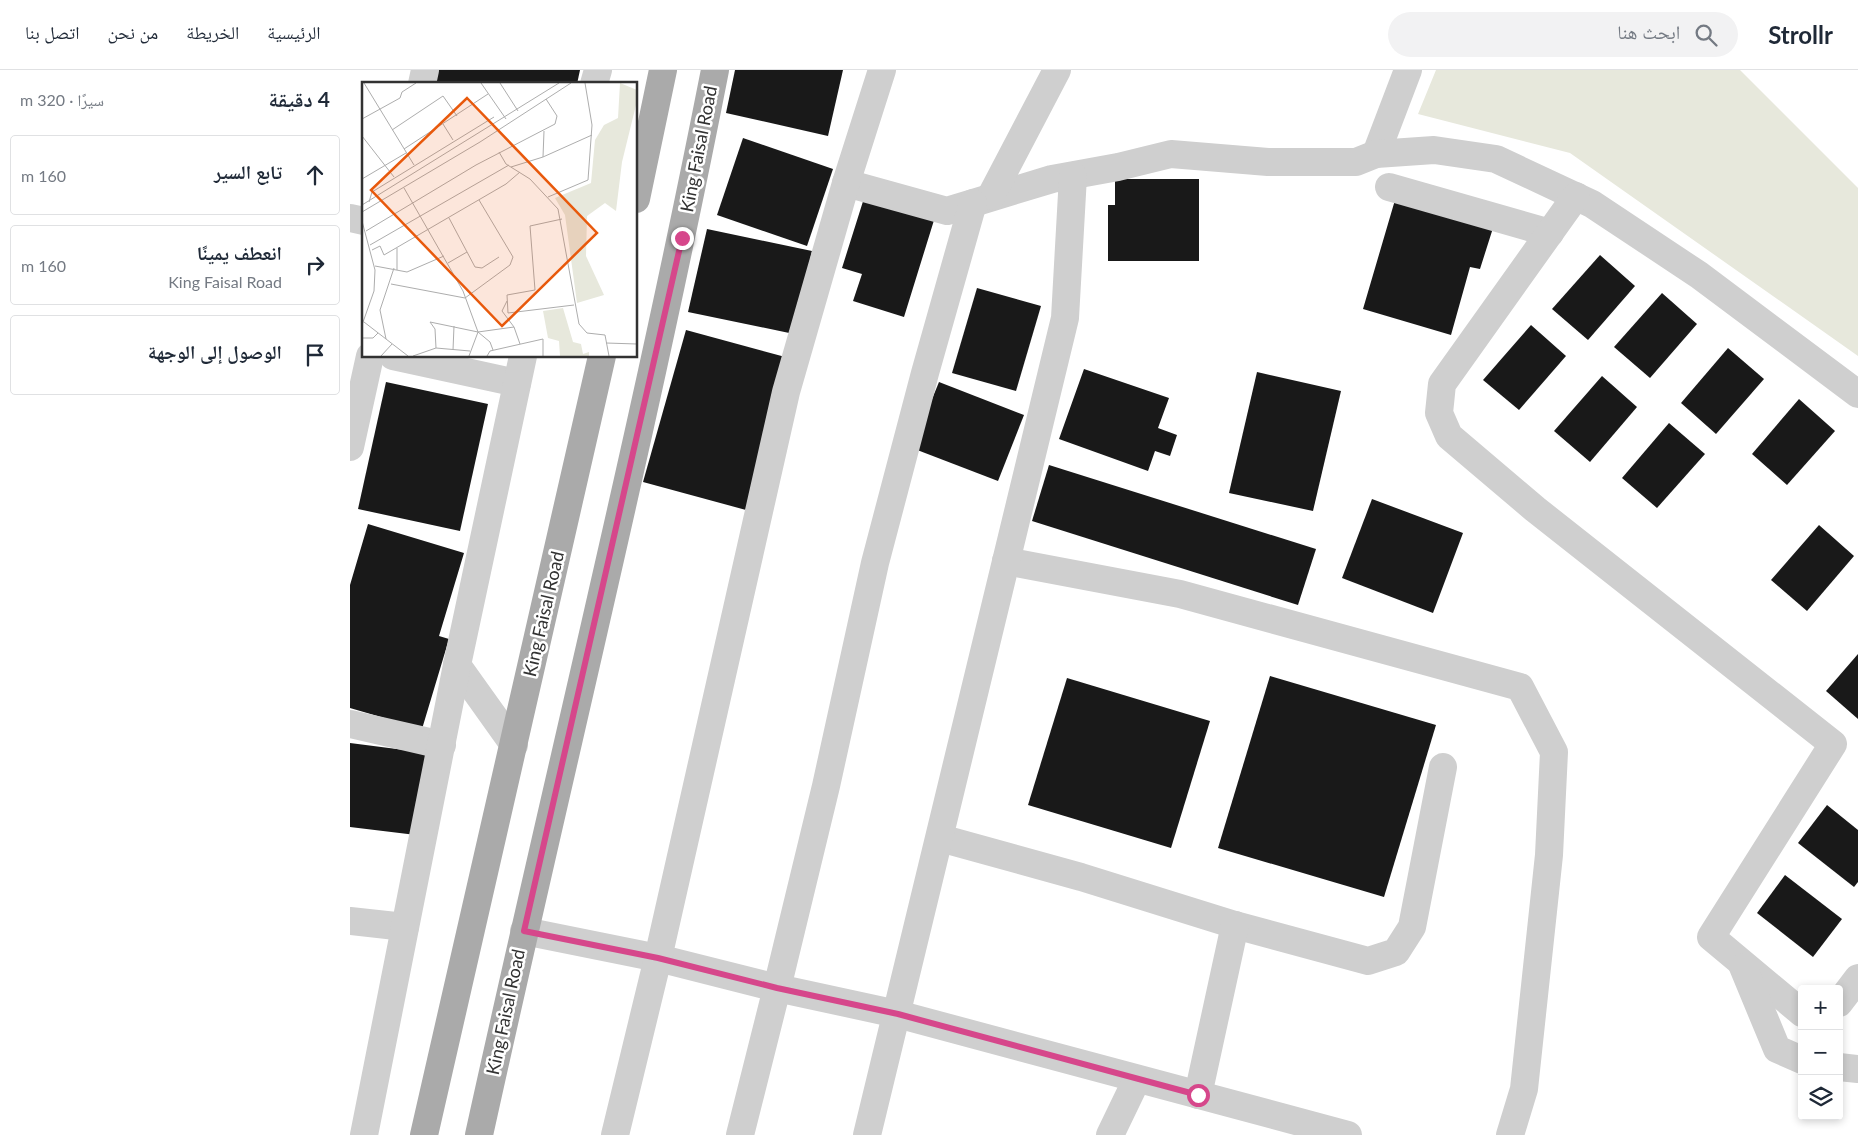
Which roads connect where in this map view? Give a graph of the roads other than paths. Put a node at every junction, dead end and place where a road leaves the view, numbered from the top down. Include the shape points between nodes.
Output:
1 (663, 70) edge
2 (715, 70) edge
3 (882, 70) edge
4 (1057, 70) edge
5 (1408, 70) edge
6 (1376, 154) junction
7 (1073, 176) junction
8 (846, 183) junction
9 (1390, 187) dead end
10 (638, 189) edge
11 (1576, 196) junction
12 (982, 200) junction
13 (1550, 233) junction
14 (370, 358) edge
15 (402, 358) edge
16 (523, 358) edge
17 (602, 358) edge
18 (517, 383) junction
19 (1858, 394) edge
20 (350, 447) edge
21 (1006, 562) junction
22 (457, 665) junction
23 (350, 724) edge
24 (442, 745) junction
25 (514, 745) junction
26 (1443, 767) dead end
27 (940, 838) junction
28 (350, 921) edge
29 (1235, 925) junction
30 (405, 927) junction
31 (524, 931) junction
32 (658, 958) junction
33 (1742, 963) junction
34 (1858, 978) edge
35 (777, 988) junction
36 (1843, 998) edge
37 (1798, 1011) edge
38 (898, 1014) junction
39 (1798, 1058) edge
40 (1843, 1067) edge
41 (1858, 1069) edge
42 (1136, 1079) junction
43 (1198, 1095) junction
44 (364, 1135) edge
45 (424, 1135) edge
46 (479, 1135) edge
47 (615, 1135) edge
48 (740, 1135) edge
49 (867, 1135) edge
50 (1110, 1135) edge
51 (1348, 1135) edge
52 (1510, 1135) edge

1 - 10 main road
2 - 31 main road, King Faisal Road via 680,247
3 - 8 street
4 - 12 street
5 - 6 street
6 - 7 street via 1356,162 1268,162 1171,154
6 - 11 street via 1434,150 1496,159
7 - 12 street
7 - 21 street via 1065,318
8 - 12 street via 947,211
8 - 32 street via 786,392
9 - 13 street
11 - 13 street
11 - 19 street via 1699,275
12 - 35 street via 925,373 875,563
13 - 33 street via 1442,384 1439,413 1449,436 1535,509 1833,744 1711,937
14 - 20 street
15 - 18 street
16 - 18 street
17 - 25 main road, King Faisal Road
18 - 22 street
21 - 27 street
21 - 52 street via 1180,594 1520,687 1554,752 1548,855 1524,1089
22 - 24 street
22 - 25 street
23 - 24 street
24 - 30 street
25 - 45 main road, King Faisal Road
26 - 29 street via 1412,927 1396,952 1368,961
27 - 29 street
27 - 38 street
28 - 30 street
29 - 43 street
30 - 44 street
31 - 32 street
31 - 46 main road, King Faisal Road
32 - 35 street
32 - 47 street
33 - 37 street
33 - 39 street via 1777,1049
34 - 36 street
35 - 38 street
35 - 48 street
38 - 42 street
38 - 49 street
40 - 41 street
42 - 43 street
42 - 50 street
43 - 51 street

